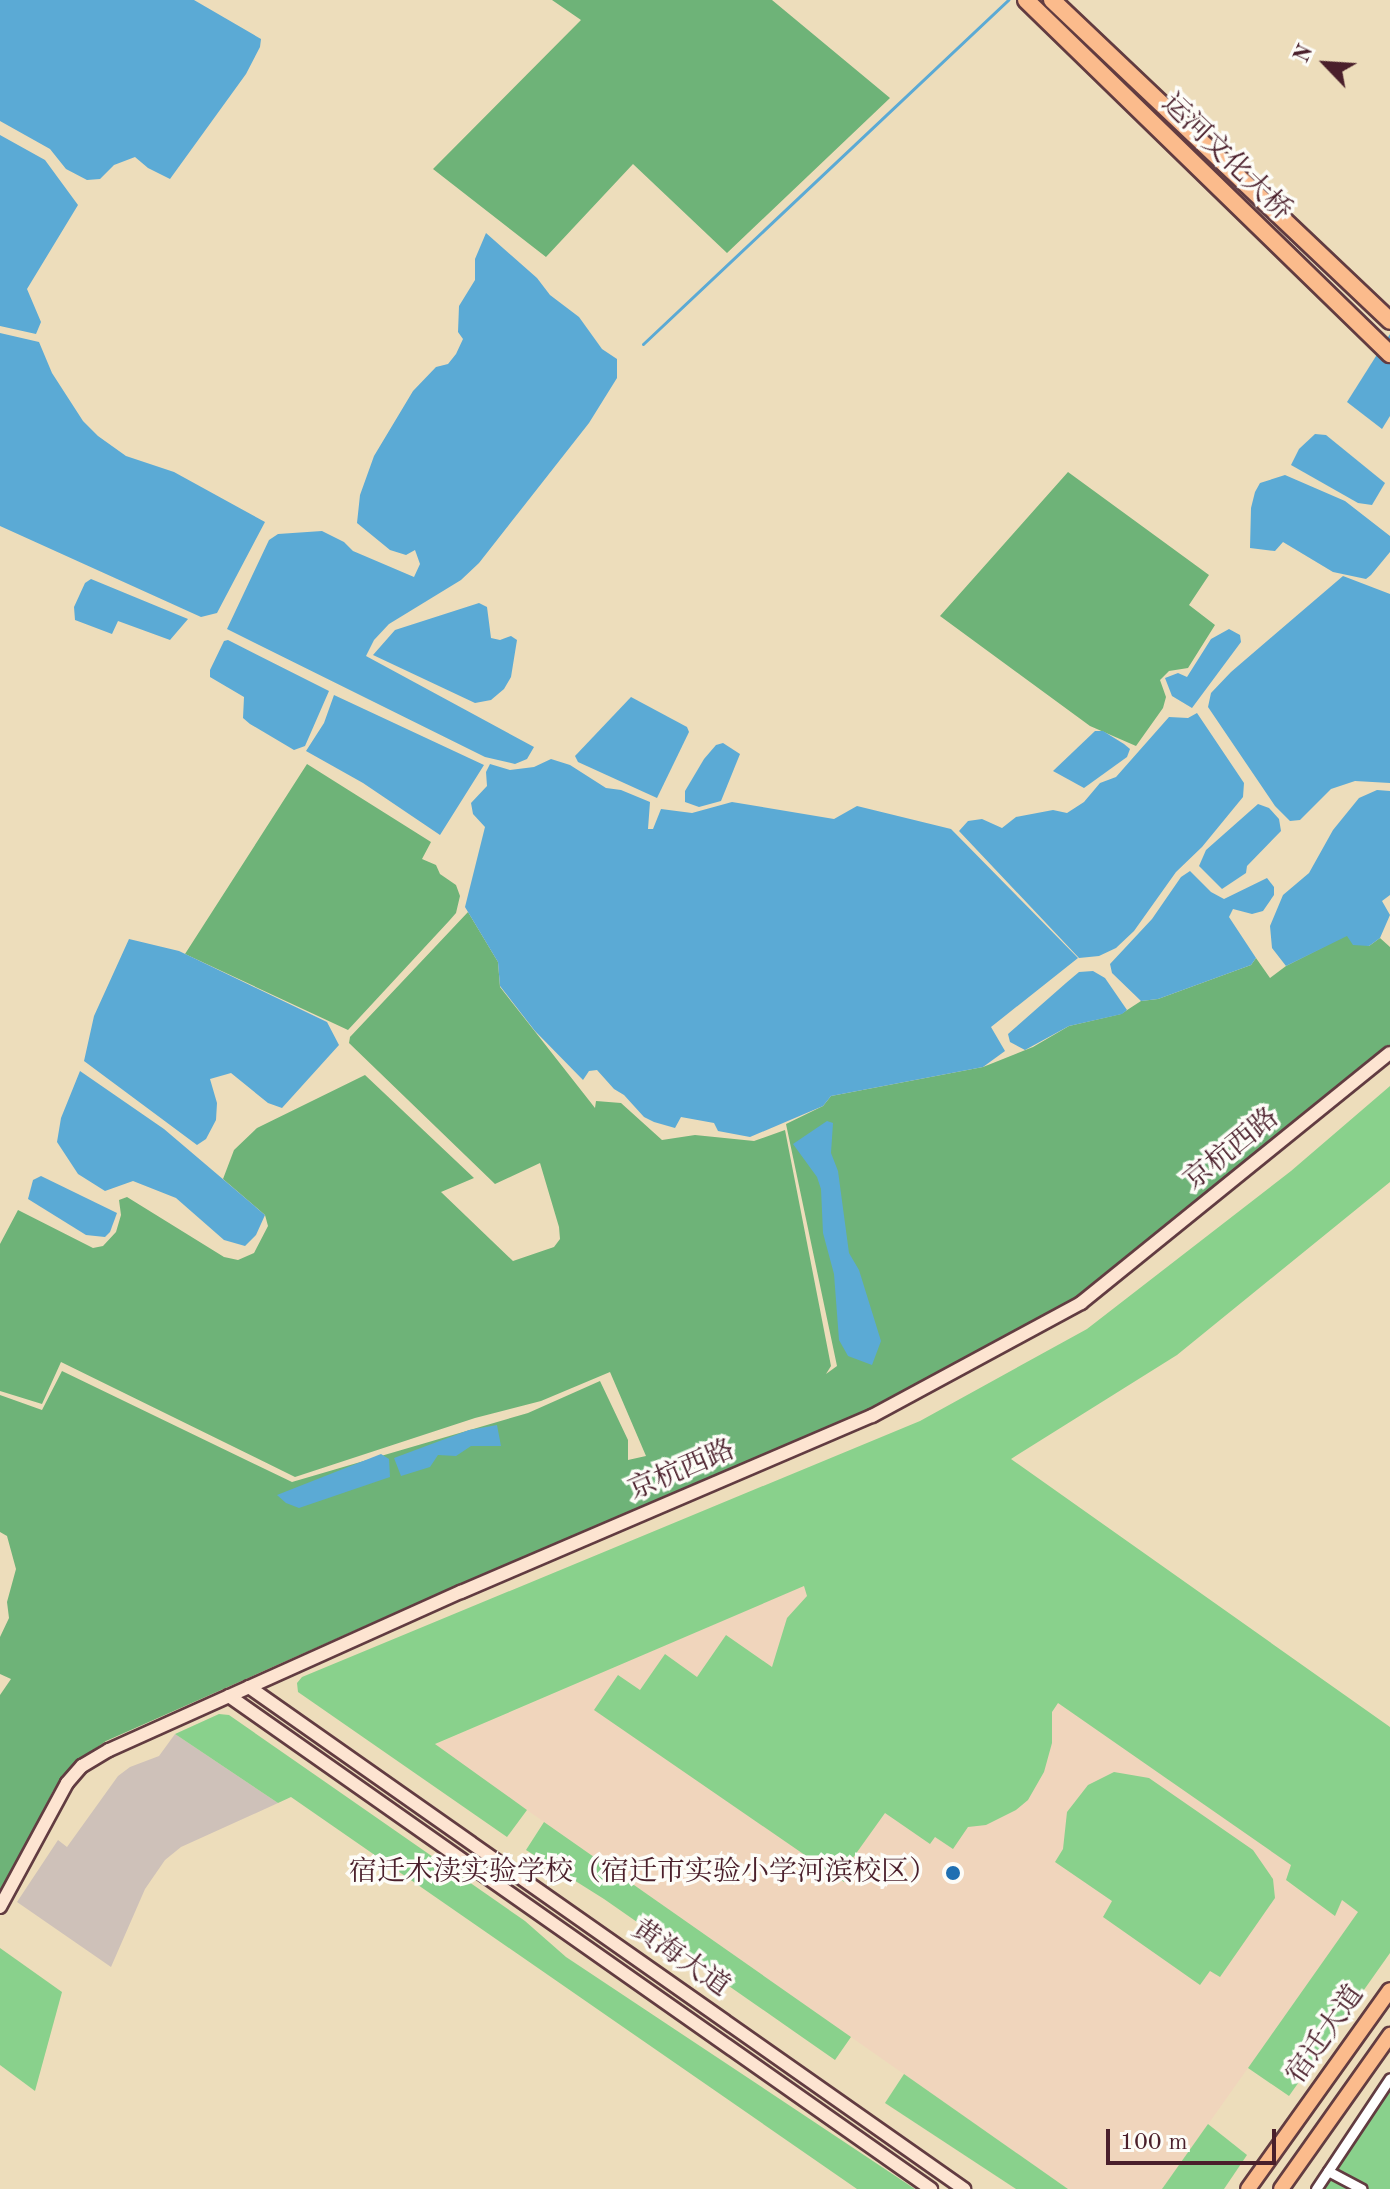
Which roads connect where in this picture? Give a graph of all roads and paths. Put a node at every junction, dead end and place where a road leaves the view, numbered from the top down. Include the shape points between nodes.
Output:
1 (1026, 0) edge
2 (1052, 0) edge
3 (1390, 321) edge
4 (1390, 354) edge
5 (1390, 1053) edge
6 (249, 1687) junction
7 (229, 1696) junction
8 (0, 1907) edge
9 (1390, 1990) edge
10 (1390, 2035) edge
11 (1390, 2078) edge
12 (1328, 2171) junction
13 (931, 2189) edge
14 (964, 2189) edge
15 (1248, 2189) edge
16 (1281, 2189) edge
17 (1316, 2189) edge
18 (1362, 2189) edge

1 - 4 highway, 运河文化大桥
2 - 3 highway, 运河文化大桥
5 - 6 main road, 京杭西路 via 1081,1303 872,1416
6 - 7 main road, 京杭西路
6 - 14 main road, 黄海大道
7 - 8 main road, 京杭西路 via 82,1766 67,1783
7 - 13 main road, 黄海大道
9 - 15 main road, 宿迁大道
10 - 16 main road, 宿迁大道
11 - 12 street
12 - 17 street
12 - 18 street

